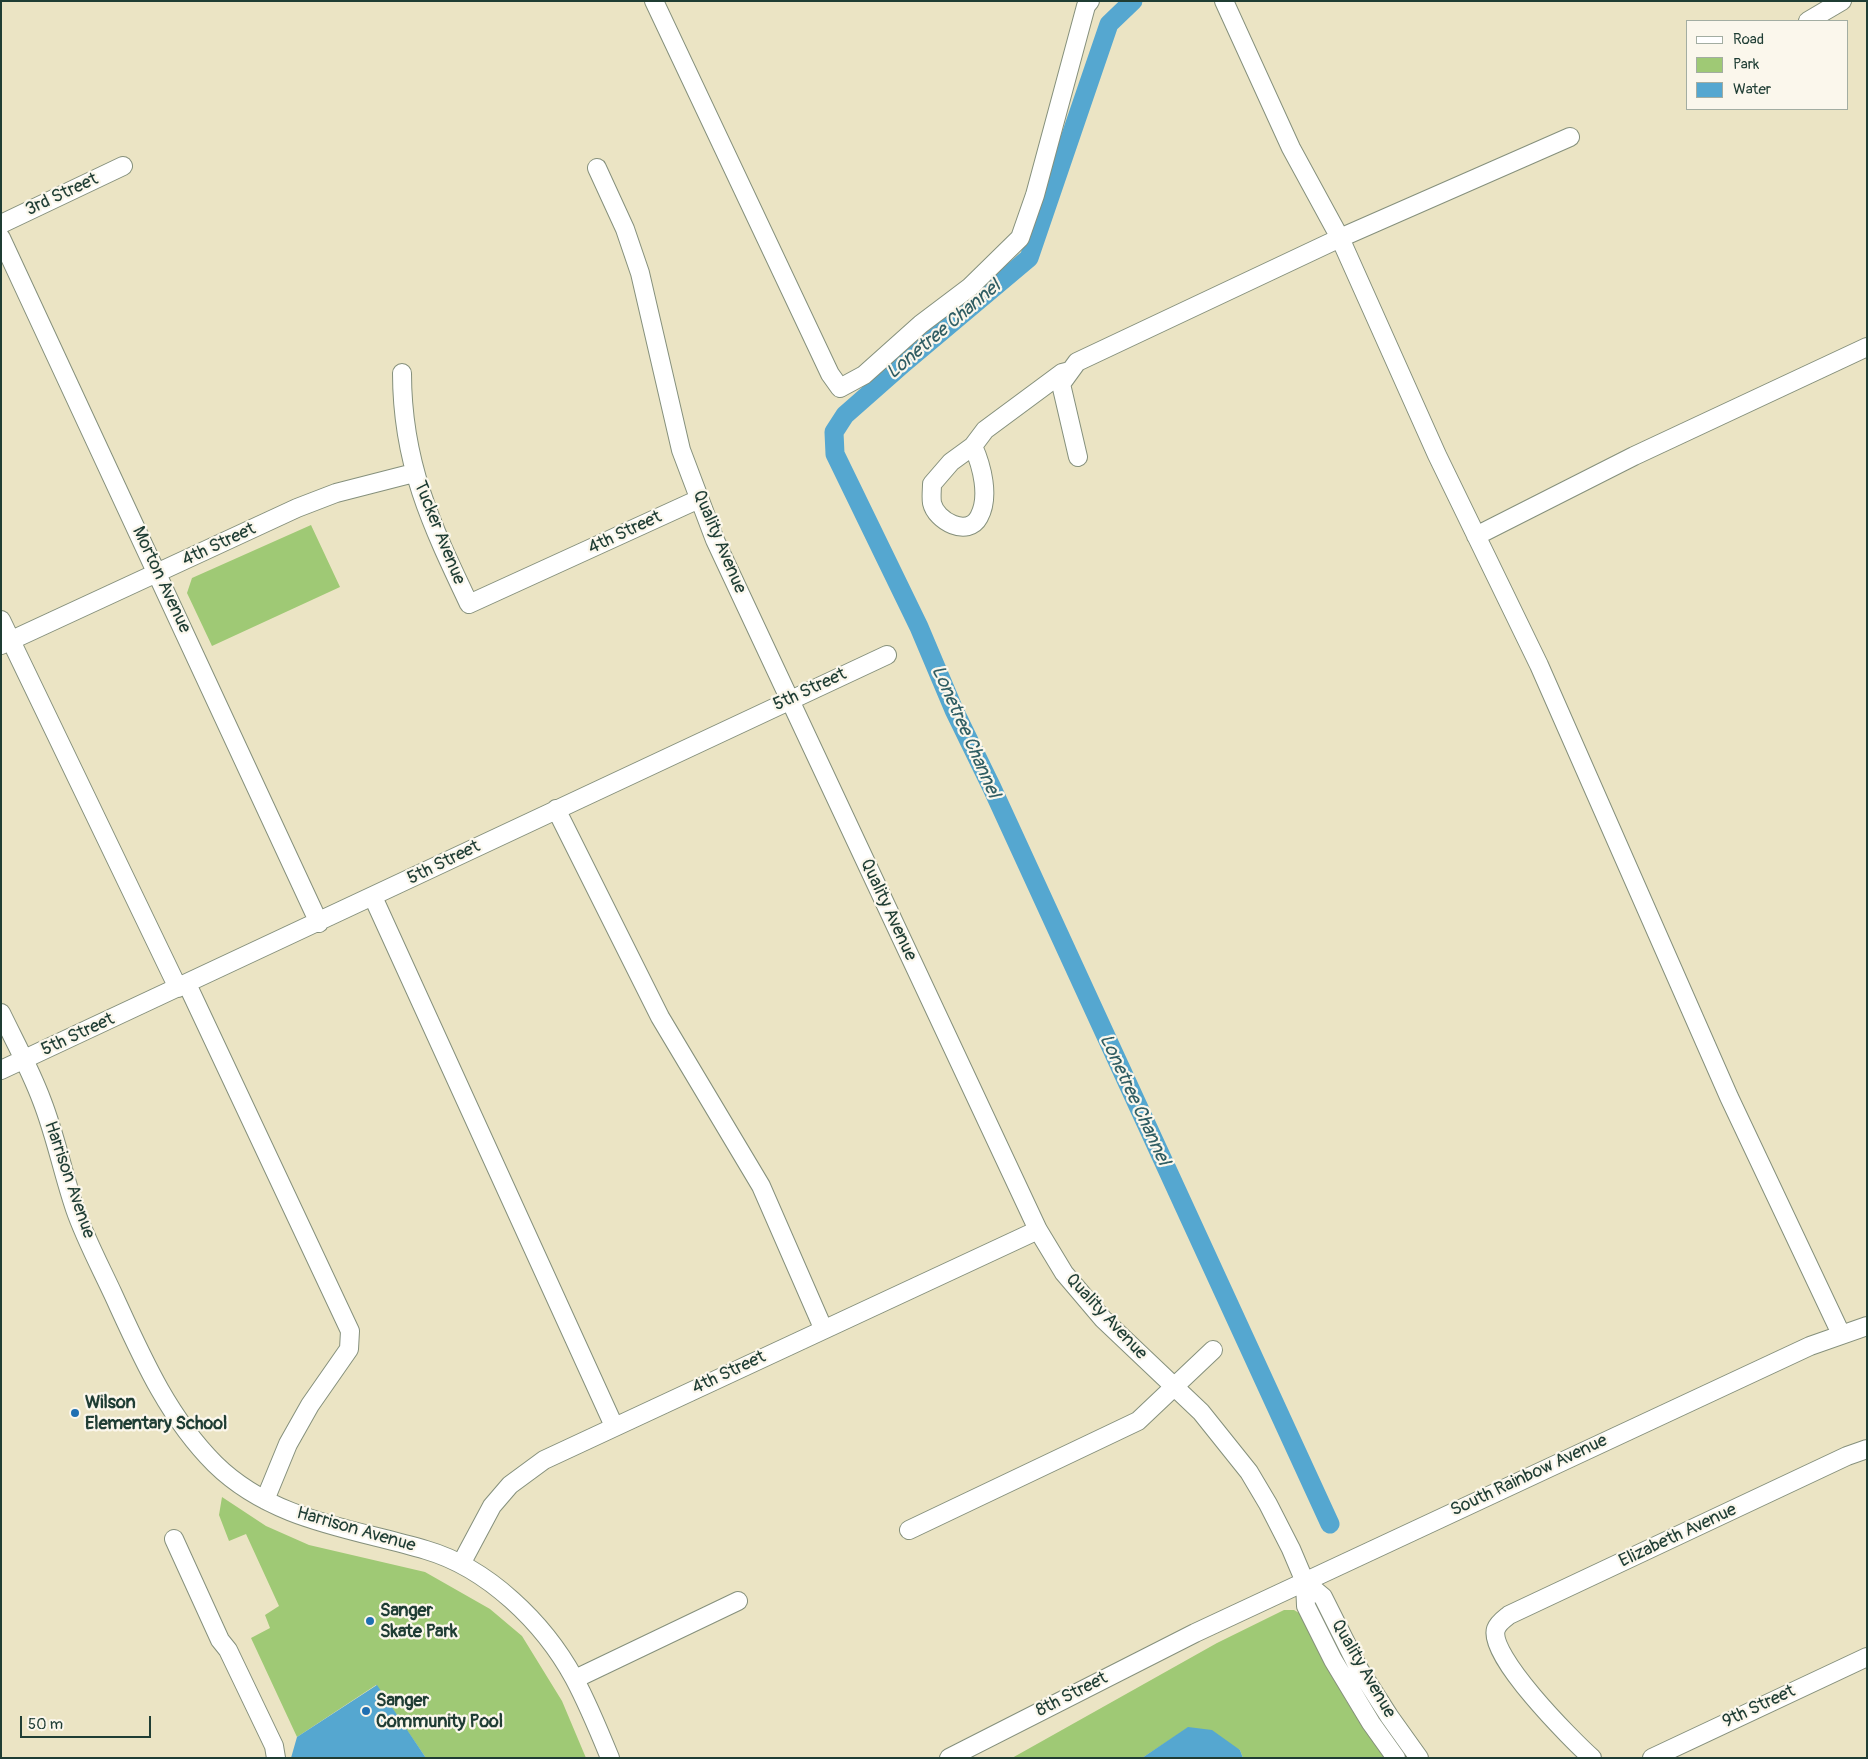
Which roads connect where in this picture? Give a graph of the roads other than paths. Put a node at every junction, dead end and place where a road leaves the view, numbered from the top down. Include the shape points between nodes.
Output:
1 (654, 1) edge
2 (1090, 1) edge
3 (1224, 1) edge
4 (1842, 1) edge
5 (1810, 20) edge
6 (1570, 136) dead end
7 (123, 166) dead end
8 (598, 168) dead end
9 (1, 224) edge
10 (1, 238) edge
11 (1340, 238) junction
12 (1867, 347) edge
13 (1070, 371) junction
14 (402, 373) dead end
15 (973, 446) dead end
16 (1078, 457) dead end
17 (414, 473) junction
18 (699, 499) junction
19 (1476, 536) junction
20 (158, 574) junction
21 (469, 604) joint
22 (1, 620) edge
23 (6, 643) edge
24 (886, 656) dead end
25 (790, 699) junction
26 (556, 808) junction
27 (373, 897) junction
28 (319, 923) junction
29 (183, 986) junction
30 (1, 1013) edge
31 (23, 1060) junction
32 (1, 1070) edge
33 (1038, 1230) junction
34 (1867, 1326) edge
35 (823, 1328) junction
36 (1841, 1334) junction
37 (1213, 1350) dead end
38 (1175, 1388) junction
39 (614, 1426) junction
40 (1867, 1449) edge
41 (265, 1500) junction
42 (909, 1530) dead end
43 (174, 1539) dead end
44 (461, 1564) junction
45 (1305, 1582) junction
46 (738, 1601) dead end
47 (1195, 1633) joint
48 (1867, 1657) edge
49 (575, 1679) junction
50 (958, 1756) edge
51 (276, 1758) edge
52 (610, 1758) edge
53 (1396, 1758) edge
54 (1419, 1758) edge
55 (1592, 1758) edge
56 (1652, 1758) edge

1 - 2 street via 830,374 840,388 864,375 921,324 970,288 1020,238
3 - 11 street via 1291,148
4 - 5 street
6 - 11 street
7 - 9 street, 3rd Street
8 - 18 street, Quality Avenue via 626,229 640,273 681,450
10 - 20 street, Morton Avenue
11 - 13 street via 1077,362
11 - 19 street
12 - 19 street via 1643,452
13 - 15 street via 1062,373 1000,418
13 - 16 street via 1061,384
14 - 17 street, Tucker Avenue via 403,420
17 - 20 street, 4th Street via 328,496
17 - 21 street, Tucker Avenue via 435,532
18 - 21 street, 4th Street
18 - 25 street, Quality Avenue
19 - 36 street via 1539,665 1729,1097
20 - 23 street, 4th Street
20 - 28 street, Morton Avenue
22 - 23 street
23 - 29 street
24 - 25 street, 5th Street
25 - 26 street, 5th Street
25 - 33 street, Quality Avenue
26 - 27 street, 5th Street
26 - 35 street via 660,1017 761,1186
27 - 28 street, 5th Street
27 - 39 street
28 - 29 street, 5th Street
29 - 31 street, 5th Street
29 - 41 street via 350,1331 350,1349 310,1405 288,1444
30 - 31 street, Harrison Avenue
31 - 32 street, 5th Street
31 - 41 street, Harrison Avenue via 42,1102 76,1212 160,1393 197,1445 241,1486
33 - 35 street, 4th Street
33 - 38 street, Quality Avenue via 1064,1273 1103,1319
34 - 36 street, South Rainbow Avenue
35 - 39 street, 4th Street
36 - 45 street, South Rainbow Avenue
37 - 38 street
38 - 42 street via 1122,1431
38 - 45 street, Quality Avenue via 1201,1412 1249,1472
39 - 44 street, 4th Street via 544,1460 510,1485 492,1506
40 - 55 street, Elizabeth Avenue via 1509,1615 1495,1630 1501,1650 1523,1685 1553,1721
41 - 44 street, Harrison Avenue via 300,1517 428,1551
43 - 51 street via 220,1640 228,1650 274,1746
44 - 49 street, Harrison Avenue via 496,1587 530,1620 558,1651
45 - 47 street, South Rainbow Avenue
45 - 53 street, Quality Avenue via 1306,1606 1333,1660
45 - 54 street, Quality Avenue via 1323,1597 1359,1669
46 - 49 street
47 - 50 street, 8th Street
48 - 56 street, 9th Street
49 - 52 street, Harrison Avenue

